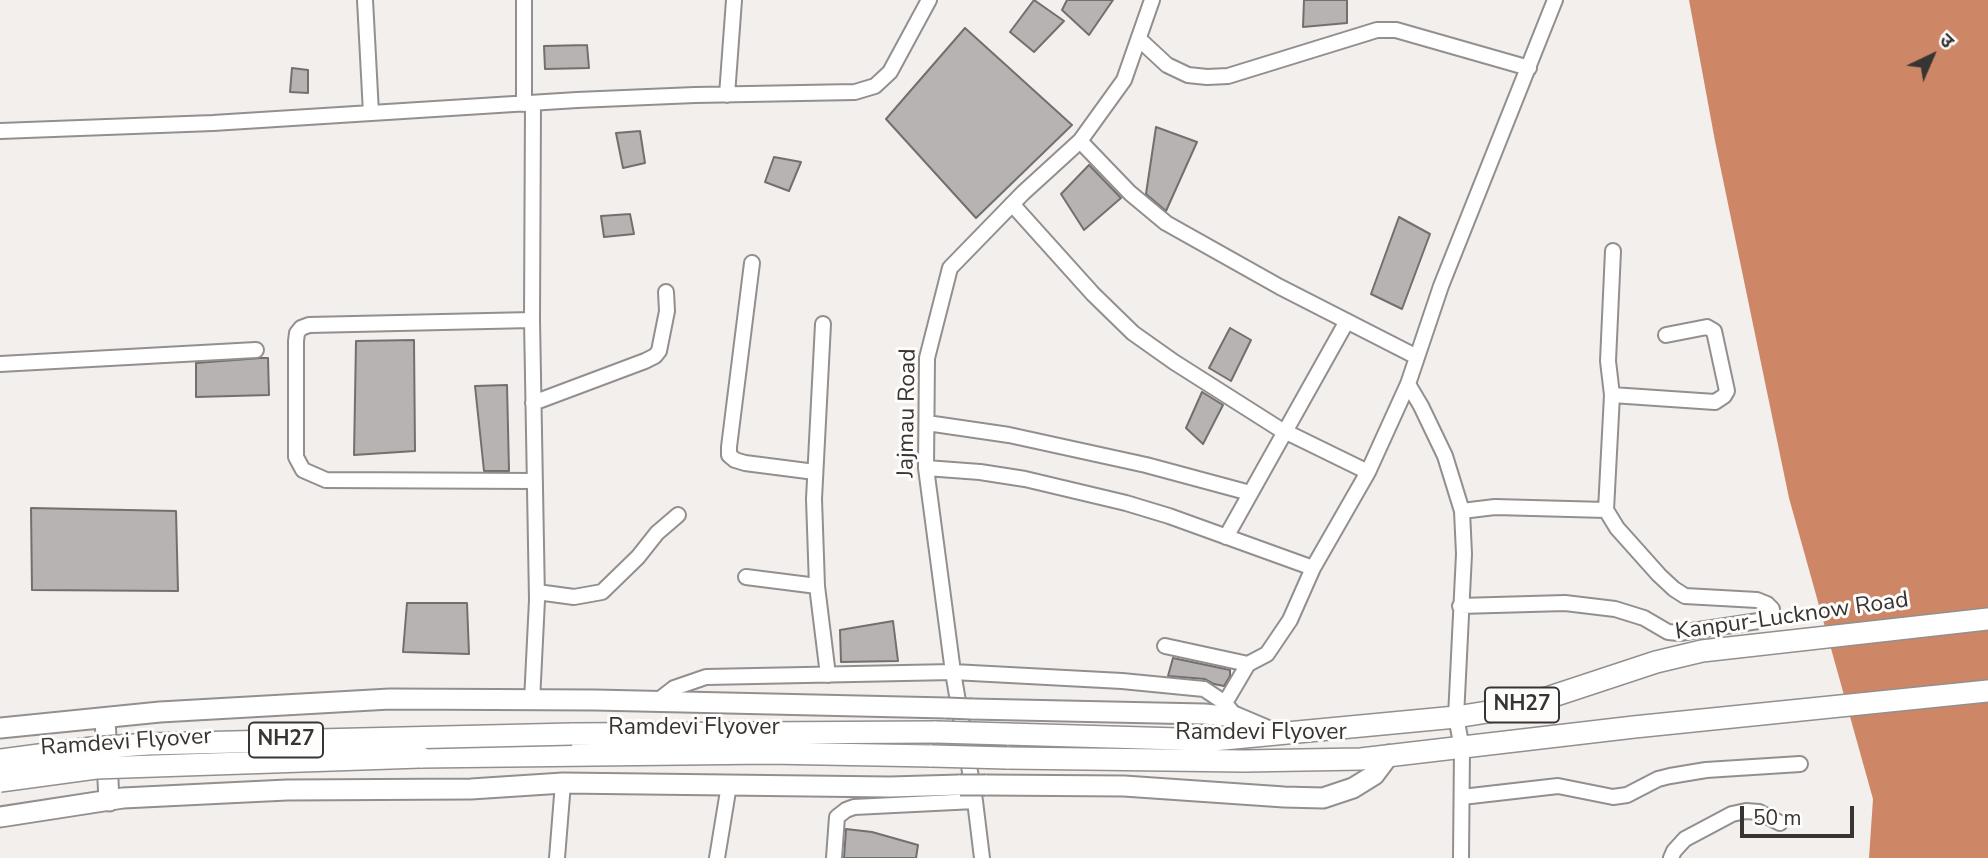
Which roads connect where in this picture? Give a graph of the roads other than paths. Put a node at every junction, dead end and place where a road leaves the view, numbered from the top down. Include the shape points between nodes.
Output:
1 (365, 0) edge
2 (524, 0) edge
3 (734, 0) edge
4 (929, 0) edge
5 (1152, 0) edge
6 (1555, 0) edge
7 (1139, 38) junction
8 (1529, 68) junction
9 (727, 95) junction
10 (529, 103) junction
11 (371, 113) junction
12 (0, 131) edge
13 (1080, 141) junction
14 (1012, 204) junction
15 (1614, 251) dead end
16 (752, 263) dead end
17 (666, 292) dead end
18 (532, 320) junction
19 (1347, 321) junction
20 (822, 324) dead end
21 (1666, 335) dead end
22 (256, 350) dead end
23 (1417, 357) junction
24 (0, 364) edge
25 (1408, 384) junction
26 (1612, 395) junction
27 (533, 404) junction
28 (927, 424) junction
29 (1286, 432) junction
30 (926, 468) junction
31 (815, 472) junction
32 (1367, 472) junction
33 (535, 481) junction
34 (1250, 493) junction
35 (1606, 510) junction
36 (1462, 511) junction
37 (678, 515) dead end
38 (1226, 537) junction
39 (1313, 568) junction
40 (746, 577) dead end
41 (817, 586) junction
42 (537, 592) junction
43 (1460, 606) junction
44 (1988, 619) edge
45 (1165, 646) dead end
46 (1248, 664) junction
47 (953, 672) junction
48 (828, 675) junction
49 (1988, 691) edge
50 (532, 701) junction
51 (656, 702) junction
52 (1231, 710) junction
53 (1456, 717) junction
54 (106, 718) junction
55 (0, 728) edge
56 (1276, 734) junction
57 (1462, 748) junction
58 (1389, 755) junction
59 (0, 760) edge
60 (1800, 764) dead end
61 (0, 781) edge
62 (563, 783) junction
63 (729, 785) junction
64 (980, 793) junction
65 (1462, 797) junction
66 (109, 801) junction
67 (0, 817) edge
68 (1780, 822) dead end
69 (557, 858) edge
70 (718, 858) edge
71 (834, 858) edge
72 (982, 858) edge
73 (1461, 858) edge
74 (1671, 858) edge

1 - 11 street
2 - 10 street
3 - 9 street
4 - 9 street via 890,72 875,86 855,93
5 - 7 street, Jajmau Road
6 - 8 street
7 - 8 street via 1167,65 1188,75 1207,77 1228,76 1377,30 1396,30
7 - 13 street, Jajmau Road via 1124,80
8 - 23 street
9 - 10 street
10 - 11 street
10 - 18 street
11 - 12 street
13 - 14 street, Jajmau Road
13 - 19 street via 1166,223
14 - 28 street, Jajmau Road via 950,268 928,358
14 - 29 street via 1133,333
15 - 26 street via 1608,361
16 - 31 street via 729,456 745,463
17 - 27 street via 667,311 655,356
18 - 27 street
18 - 33 street via 302,328 296,341 296,457 303,470 326,480
19 - 23 street
19 - 29 street
20 - 31 street
21 - 26 street via 1707,327 1714,331 1727,391 1724,396 1715,402
22 - 24 street
23 - 25 street
25 - 32 street
25 - 36 street via 1445,456
26 - 35 street
27 - 33 street
28 - 30 street, Jajmau Road
28 - 34 street via 1009,435
29 - 32 street
29 - 34 street
30 - 38 street via 1025,479 1126,503
30 - 47 street, Jajmau Road
31 - 41 street
32 - 39 street
33 - 42 street
34 - 38 street
35 - 36 street via 1514,507
35 - 43 street via 1659,575 1685,596 1757,600 1767,604 1772,613 1765,620 1679,633 1615,609 1565,603
36 - 43 street
37 - 42 street via 602,592 574,597
38 - 39 street
39 - 46 street via 1290,620 1267,654
40 - 41 street
41 - 48 street
42 - 50 street
43 - 53 street
44 - 53 highway, Kanpur-Lucknow Road / NH27 via 1702,651 1550,697
45 - 46 street
46 - 52 street
47 - 48 street
47 - 52 street via 1204,689
47 - 64 street, Jajmau Road
48 - 51 street via 706,677 674,688
49 - 57 highway, NH27
50 - 51 main road
50 - 54 main road via 390,699
51 - 52 main road, bridge via 1204,714
52 - 56 main road
53 - 56 highway, Kanpur-Lucknow Road / NH27
53 - 57 street
54 - 55 main road
54 - 66 main road
56 - 59 highway, Ramdevi Flyover / NH27, bridge via 1213,740 907,731 266,740 92,748
57 - 58 highway, NH27
57 - 65 street
58 - 61 highway, Ramdevi Flyover / NH27, bridge via 1297,761 769,754 420,757 96,768
58 - 64 main road via 1374,775 1324,798 1124,786
60 - 65 street via 1670,776 1613,797 1558,786
62 - 63 main road
62 - 66 main road via 471,789 287,790
62 - 69 street
63 - 64 main road, bridge via 960,785
63 - 70 street
64 - 71 street via 846,810 836,817
64 - 72 street, Jajmau Road
65 - 73 street
66 - 67 main road
68 - 74 street via 1759,812 1732,814 1685,839

